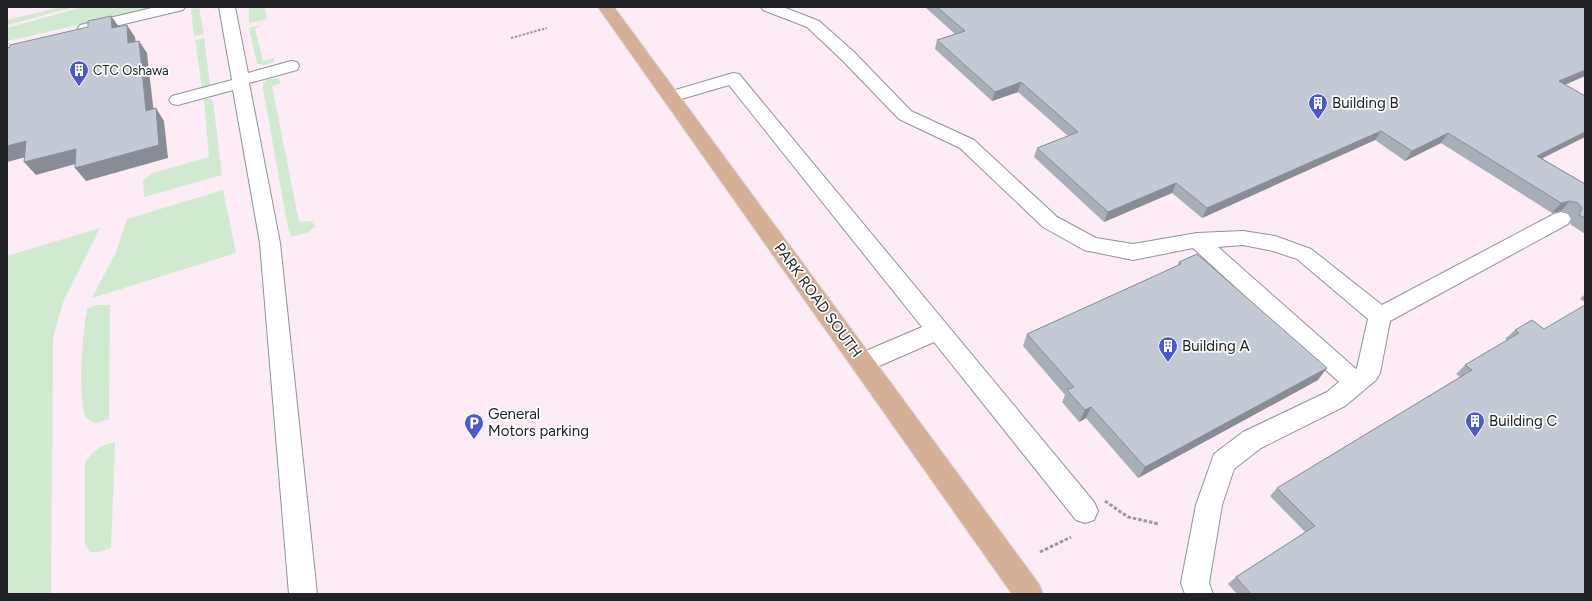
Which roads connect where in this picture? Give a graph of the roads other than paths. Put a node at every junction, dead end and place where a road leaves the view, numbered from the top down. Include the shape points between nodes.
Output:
1 (177, 7) edge
2 (227, 7) edge
3 (606, 7) edge
4 (769, 7) edge
5 (68, 32) edge
6 (291, 66) dead end
7 (240, 82) junction
8 (671, 98) junction
9 (178, 100) dead end
10 (1561, 219) dead end
11 (1197, 240) junction
12 (1380, 316) junction
13 (938, 330) junction
14 (862, 363) junction
15 (1356, 383) junction
16 (1085, 511) dead end
17 (302, 594) edge
18 (1029, 594) edge
19 (1199, 594) edge

1 - 5 lane
2 - 7 lane
3 - 8 main road, PARK ROAD SOUTH
4 - 11 lane via 813,24 905,115 967,144 1050,222 1091,245 1133,252
6 - 7 lane
7 - 9 lane
7 - 17 lane via 270,243
8 - 13 lane via 733,78
8 - 14 main road, PARK ROAD SOUTH
10 - 12 lane
11 - 12 lane via 1243,238 1275,244 1304,254
11 - 15 lane
12 - 15 lane via 1368,373
13 - 14 lane
13 - 16 lane
14 - 18 main road, PARK ROAD SOUTH
15 - 19 lane via 1336,399 1252,440 1223,462 1209,505 1196,583

